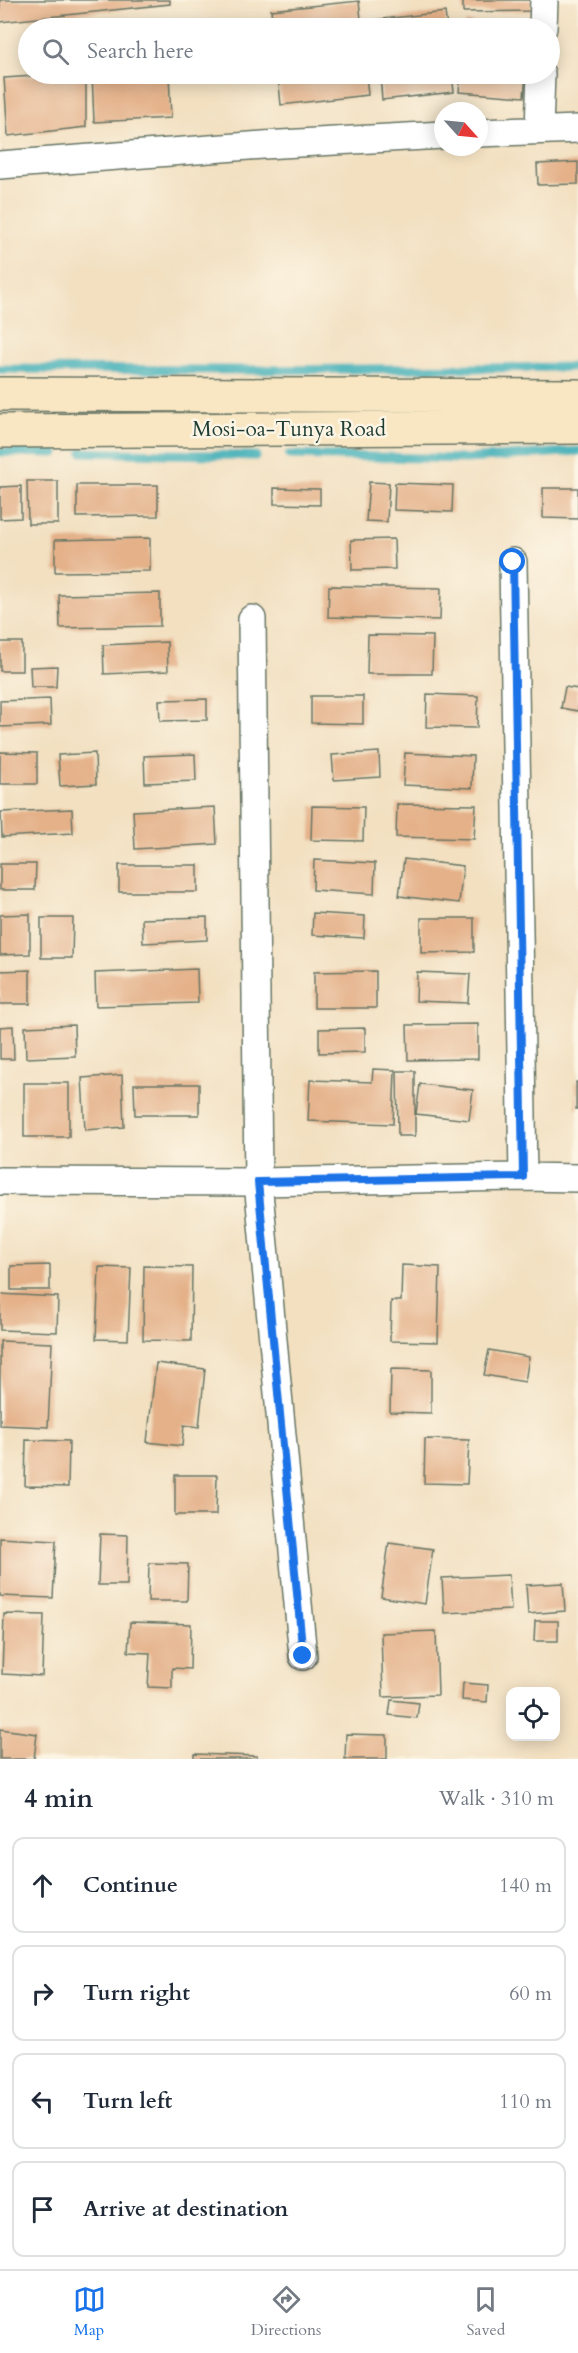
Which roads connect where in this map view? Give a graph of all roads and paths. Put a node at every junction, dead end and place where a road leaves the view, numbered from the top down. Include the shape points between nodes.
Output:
1 (544, 0) edge
2 (543, 18) edge
3 (541, 84) edge
4 (539, 129) junction
5 (578, 129) edge
6 (488, 132) edge
7 (434, 136) edge
8 (0, 165) edge
9 (0, 394) edge
10 (578, 396) edge
11 (578, 427) edge
12 (0, 431) edge
13 (513, 562) dead end
14 (252, 619) dead end
15 (523, 1177) junction
16 (578, 1178) edge
17 (0, 1182) edge
18 (258, 1182) junction
19 (303, 1656) dead end

1 - 2 street
3 - 4 street
4 - 5 street
4 - 6 street
7 - 8 street
9 - 10 main road, Mosi-oa-Tunya Road
11 - 12 main road, Mosi-oa-Tunya Road
13 - 15 street
14 - 18 street
15 - 16 street
15 - 18 street
17 - 18 street
18 - 19 street

